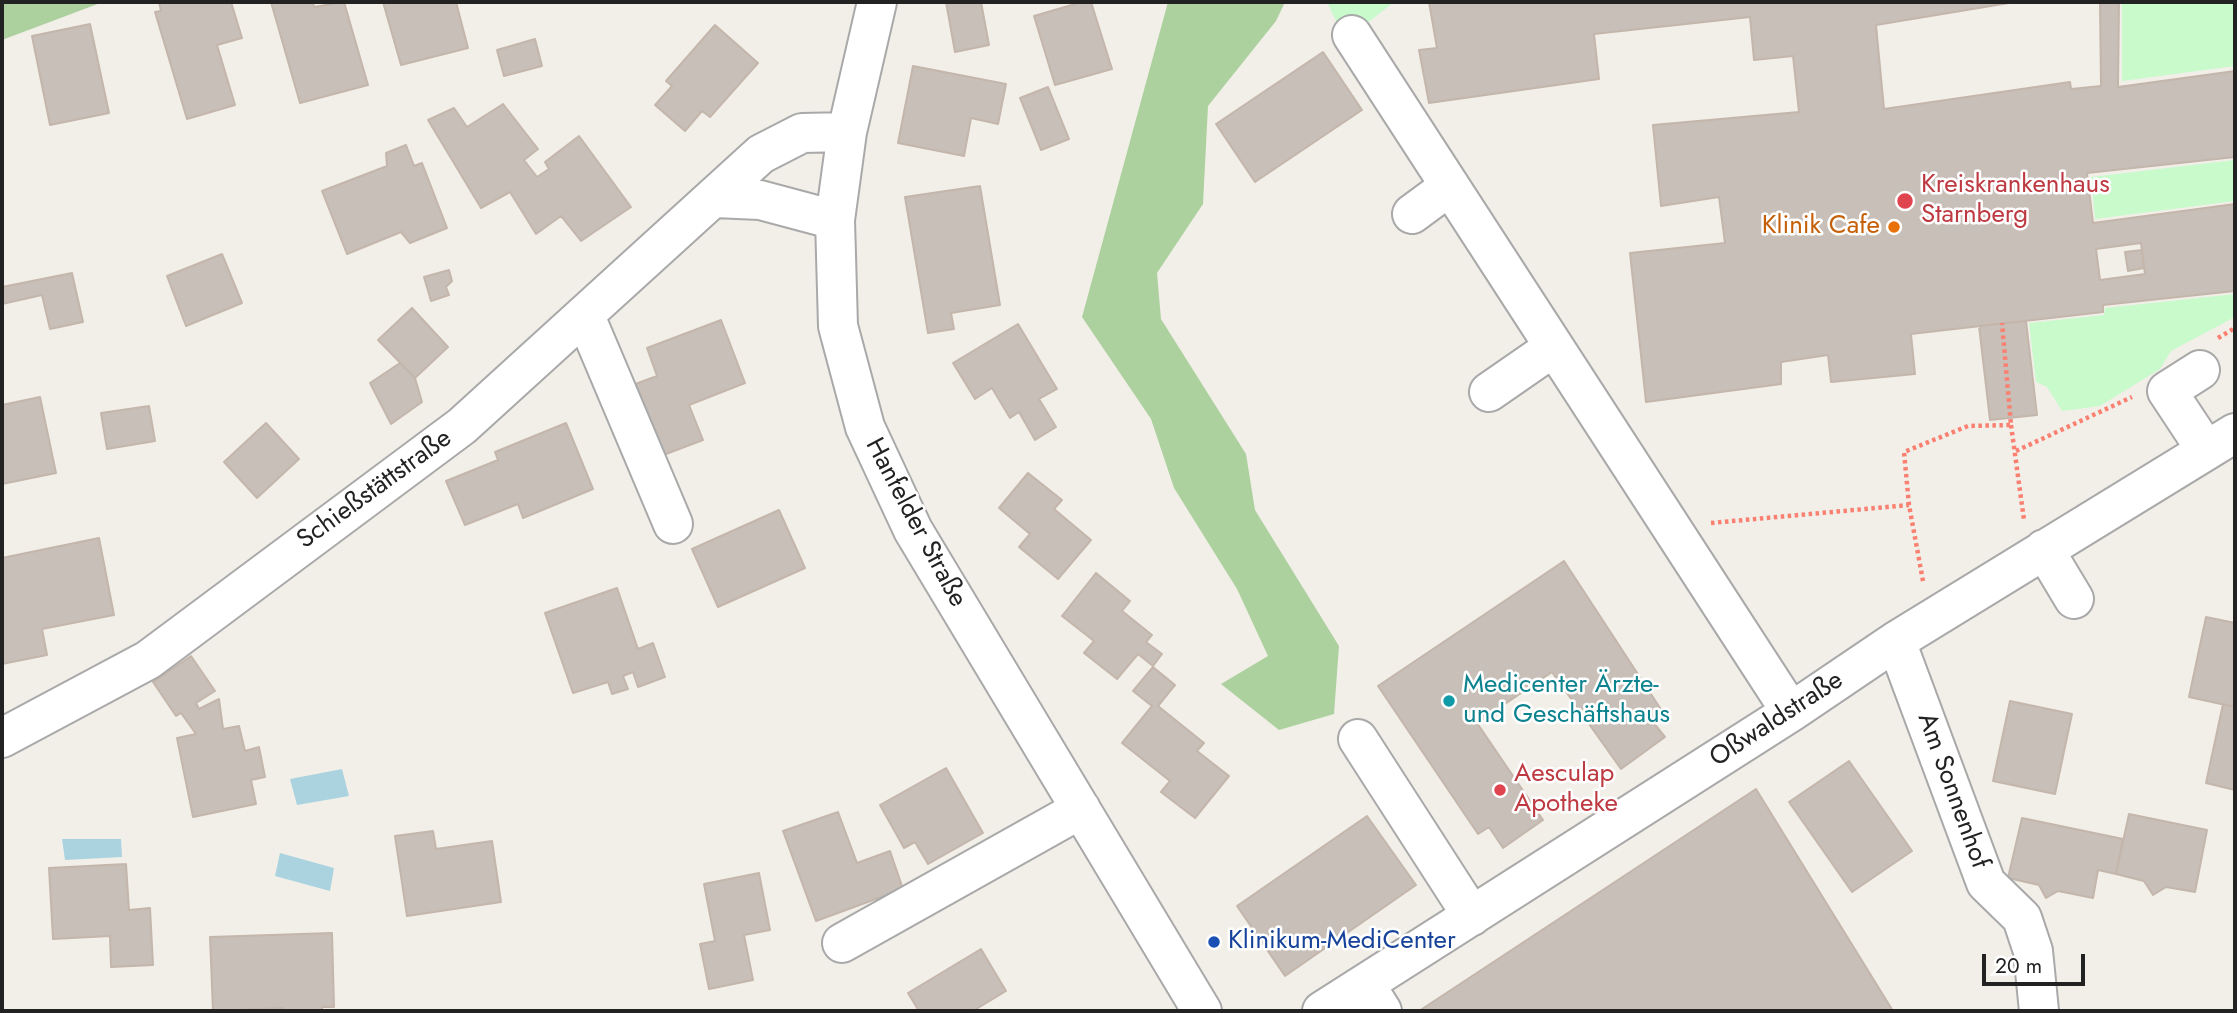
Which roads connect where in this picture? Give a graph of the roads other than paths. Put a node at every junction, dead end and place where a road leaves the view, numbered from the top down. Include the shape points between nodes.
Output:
1 (877, 2) edge
2 (1352, 35) dead end
3 (847, 132) junction
4 (1450, 186) junction
5 (715, 198) junction
6 (1412, 214) dead end
7 (835, 220) junction
8 (585, 316) junction
9 (1554, 347) junction
10 (2200, 370) dead end
11 (1489, 392) dead end
12 (2221, 442) edge
13 (673, 524) dead end
14 (2033, 556) junction
15 (2065, 605) dead end
16 (1896, 642) junction
17 (1791, 712) junction
18 (2, 738) edge
19 (1358, 739) dead end
20 (1081, 809) junction
21 (1472, 916) junction
22 (842, 943) dead end
23 (1373, 998) edge
24 (1202, 1011) edge
25 (1322, 1011) edge
26 (2039, 1011) edge

1 - 3 street, Hanfelder Straße
2 - 4 street
3 - 5 street, Schießstättstraße via 802,133 761,154
3 - 7 street, Hanfelder Straße
4 - 6 street
4 - 9 street
5 - 7 street via 760,200
5 - 8 street, Schießstättstraße
7 - 20 street, Hanfelder Straße via 838,326 865,427 913,530
8 - 13 street
8 - 18 street, Schießstättstraße via 462,426 148,660
9 - 11 street
9 - 17 street
10 - 12 street via 2167,391
12 - 14 street, Oßwaldstraße
14 - 15 street
14 - 16 street, Oßwaldstraße
16 - 17 street, Oßwaldstraße
16 - 26 street, Am Sonnenhof via 1986,883 2022,918 2033,951
17 - 21 street, Oßwaldstraße
19 - 21 street
20 - 22 street
20 - 24 street, Hanfelder Straße
21 - 23 street, Oßwaldstraße
23 - 25 street, Oßwaldstraße

